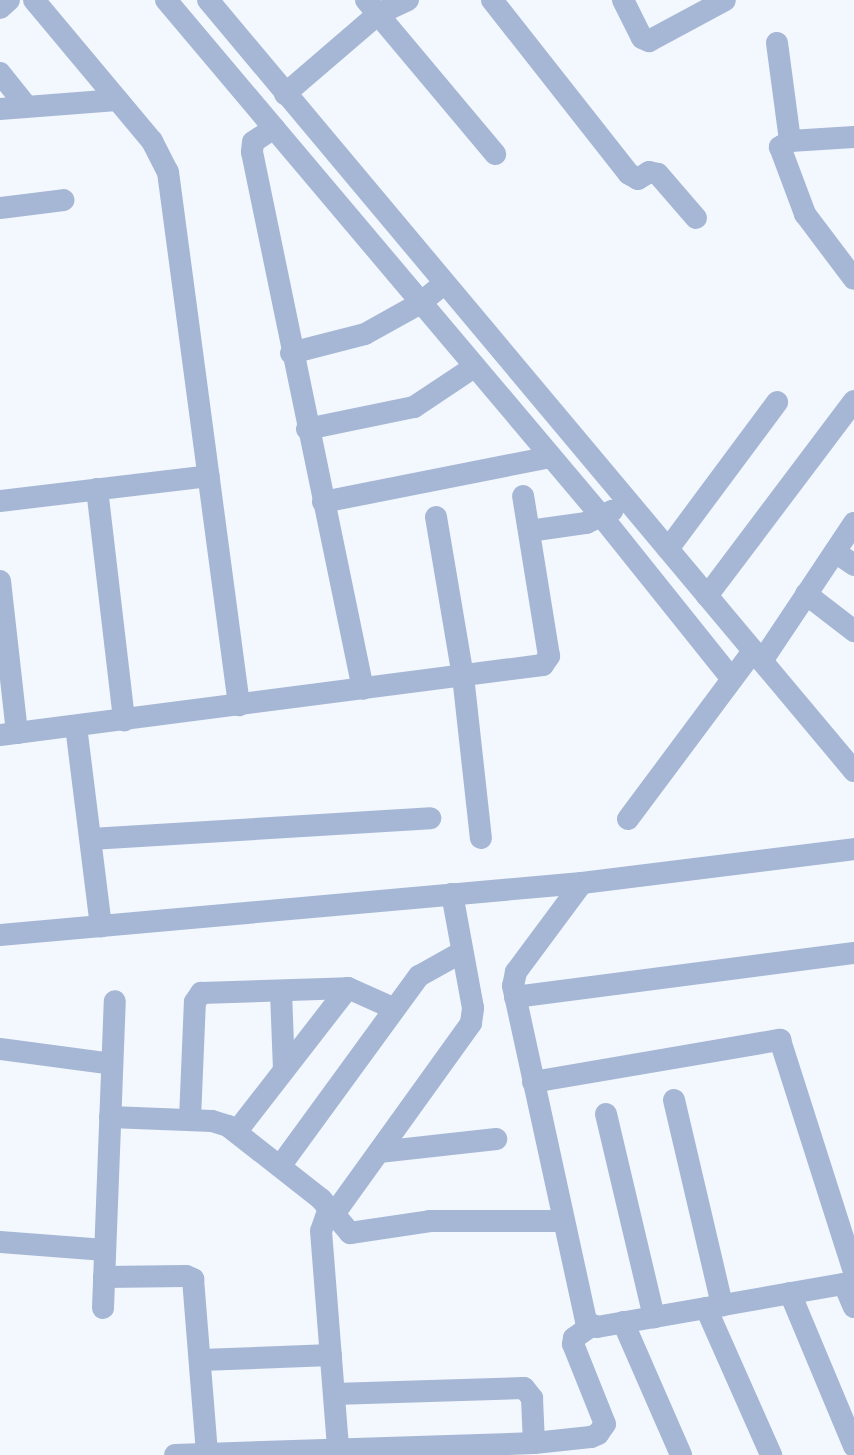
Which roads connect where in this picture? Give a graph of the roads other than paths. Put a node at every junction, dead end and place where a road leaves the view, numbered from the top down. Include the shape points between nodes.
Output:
1 (9, 0) edge
2 (34, 0) edge
3 (166, 0) edge
4 (208, 0) edge
5 (408, 0) edge
6 (492, 0) edge
7 (623, 0) edge
8 (725, 0) edge
9 (372, 7) edge
10 (0, 8) edge
11 (777, 43) dead end
12 (0, 73) edge
13 (285, 94) junction
14 (117, 100) junction
15 (27, 107) junction
16 (0, 109) edge
17 (274, 128) junction
18 (854, 137) edge
19 (790, 141) junction
20 (495, 154) dead end
21 (64, 200) dead end
22 (0, 208) edge
23 (696, 218) dead end
24 (854, 279) edge
25 (432, 294) junction
26 (291, 353) junction
27 (474, 367) junction
28 (854, 401) edge
29 (777, 402) dead end
30 (307, 429) junction
31 (551, 457) junction
32 (209, 476) junction
33 (97, 489) junction
34 (523, 496) dead end
35 (0, 501) edge
36 (323, 502) junction
37 (614, 508) junction
38 (436, 517) dead end
39 (854, 523) edge
40 (529, 531) junction
41 (668, 549) junction
42 (835, 552) junction
43 (854, 565) edge
44 (0, 581) edge
45 (806, 594) junction
46 (707, 596) junction
47 (854, 631) edge
48 (747, 663) junction
49 (463, 676) junction
50 (363, 689) junction
51 (239, 705) junction
52 (124, 720) junction
53 (76, 726) junction
54 (9, 734) edge
55 (854, 771) edge
56 (430, 818) dead end
57 (628, 819) dead end
58 (481, 838) dead end
59 (91, 839) junction
60 (854, 849) edge
61 (582, 883) junction
62 (452, 894) junction
63 (101, 926) junction
64 (0, 935) edge
65 (462, 952) junction
66 (854, 953) edge
67 (348, 988) junction
68 (281, 992) junction
69 (515, 997) junction
70 (115, 1001) dead end
71 (395, 1009) junction
72 (0, 1049) edge
73 (112, 1064) junction
74 (284, 1070) junction
75 (533, 1082) junction
76 (674, 1100) dead end
77 (606, 1114) dead end
78 (110, 1117) junction
79 (190, 1119) junction
80 (237, 1131) junction
81 (496, 1139) dead end
82 (379, 1152) junction
83 (281, 1165) junction
84 (332, 1211) junction
85 (563, 1221) junction
86 (0, 1242) edge
87 (105, 1250) junction
88 (104, 1277) junction
89 (851, 1279) edge
90 (790, 1293) junction
91 (714, 1306) junction
92 (854, 1307) edge
93 (103, 1308) dead end
94 (654, 1317) junction
95 (623, 1322) junction
96 (591, 1326) junction
97 (331, 1355) junction
98 (201, 1360) junction
99 (334, 1394) junction
100 (534, 1443) junction
101 (854, 1446) edge
102 (338, 1448) junction
103 (207, 1454) edge
104 (175, 1455) edge
105 (681, 1455) edge
106 (771, 1455) edge

1 - 10 street
2 - 14 street
3 - 17 street
4 - 13 street
5 - 9 street
6 - 23 street via 629,174 638,179 649,172 658,174
7 - 8 street via 642,38 649,41
9 - 13 street
9 - 20 street
11 - 19 street
12 - 15 street
13 - 25 street
14 - 15 street
14 - 32 street via 152,141 168,172
15 - 16 street
17 - 25 street
17 - 26 street via 251,146
18 - 19 street
19 - 24 street via 780,152 805,214
21 - 22 street
25 - 26 street via 365,334
25 - 27 street
25 - 37 street
26 - 30 street
27 - 30 street via 414,407
27 - 31 street
28 - 46 street
29 - 41 street
30 - 36 street
31 - 36 street
31 - 37 street
32 - 33 street
32 - 51 street
33 - 35 street
33 - 52 street
34 - 40 street
36 - 50 street
37 - 40 street
37 - 41 street
37 - 48 street
38 - 49 street
39 - 42 street
40 - 49 street via 547,662
41 - 46 street
42 - 43 street
42 - 45 street
44 - 54 street
45 - 47 street
45 - 48 street
46 - 48 street
48 - 55 street
48 - 57 street
49 - 50 street
49 - 58 street
50 - 51 street
51 - 52 street
52 - 53 street
53 - 54 street
53 - 59 street
56 - 59 street
59 - 63 street
60 - 61 street
61 - 62 street
61 - 69 street via 516,972
62 - 63 street
62 - 65 street
63 - 64 street
65 - 71 street via 425,970
65 - 82 street via 471,1023
66 - 69 street
67 - 68 street
67 - 71 street
67 - 74 street
68 - 74 street
68 - 79 street via 209,991 196,996
69 - 75 street
70 - 73 street
71 - 83 street
72 - 73 street
73 - 78 street
74 - 80 street
75 - 85 street
75 - 89 street via 780,1040
76 - 91 street
77 - 94 street
78 - 79 street
78 - 87 street
79 - 80 street
80 - 83 street
81 - 82 street
82 - 84 street
83 - 84 street
84 - 85 street via 345,1229 356,1234 430,1221
84 - 97 street via 321,1231
85 - 96 street via 583,1315
86 - 87 street
87 - 88 street
88 - 93 street
88 - 98 street via 190,1276 196,1284
89 - 90 street
89 - 92 street
90 - 91 street
90 - 101 street
91 - 94 street
91 - 106 street
94 - 95 street
95 - 96 street
95 - 105 street
96 - 100 street via 573,1344 603,1430 591,1437
97 - 98 street
97 - 99 street
98 - 103 street
99 - 100 street via 524,1388 532,1398
99 - 102 street
100 - 102 street
102 - 103 street
103 - 104 street

